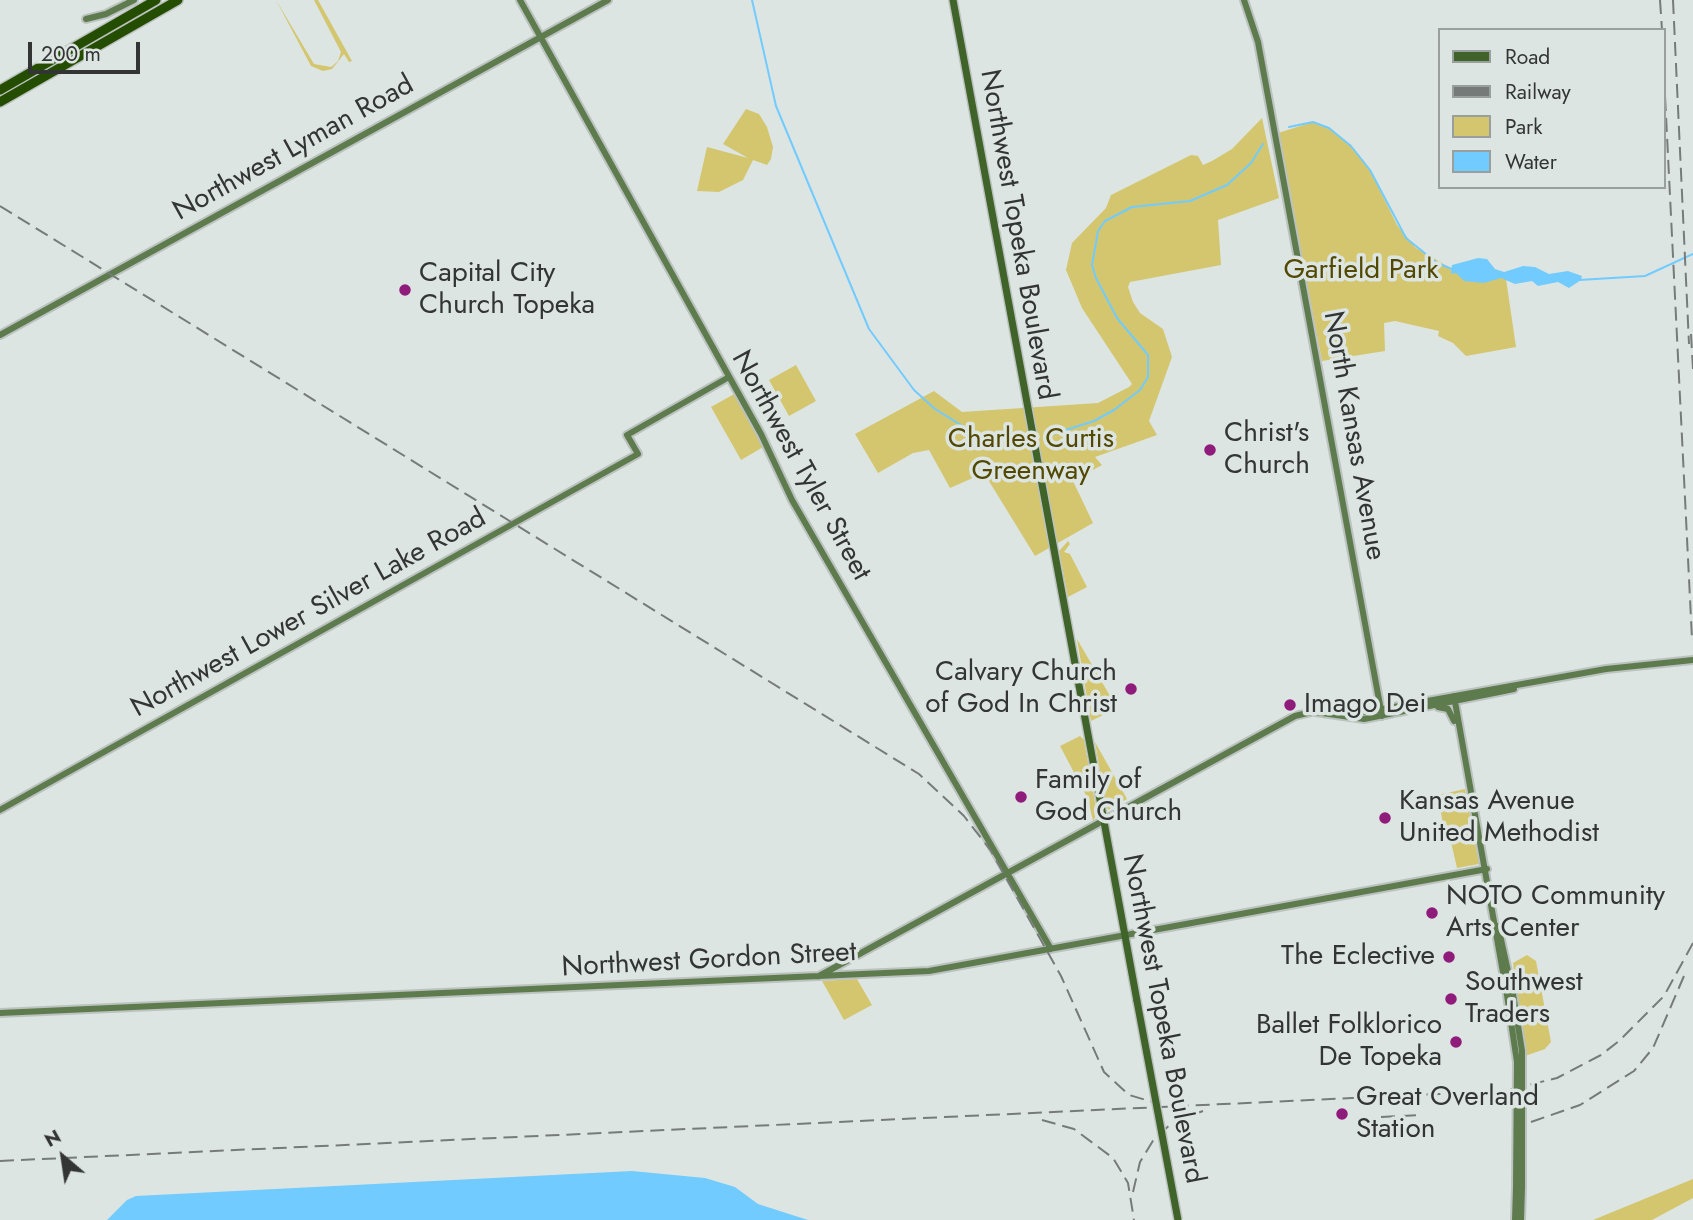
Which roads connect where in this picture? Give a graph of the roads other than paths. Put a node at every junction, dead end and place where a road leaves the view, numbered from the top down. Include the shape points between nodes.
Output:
1 (134, 0) edge
2 (156, 0) edge
3 (178, 0) edge
4 (520, 0) edge
5 (608, 0) edge
6 (953, 0) edge
7 (1244, 0) edge
8 (86, 19) dead end
9 (541, 37) junction
10 (0, 90) edge
11 (0, 102) edge
12 (0, 335) edge
13 (729, 377) junction
14 (1693, 660) edge
15 (1454, 699) junction
16 (1420, 709) junction
17 (1382, 713) junction
18 (1463, 742) junction
19 (0, 810) edge
20 (1104, 819) junction
21 (1486, 869) junction
22 (1007, 872) junction
23 (1125, 936) junction
24 (1051, 949) junction
25 (818, 977) junction
26 (1510, 994) junction
27 (0, 1013) edge
28 (1178, 1220) edge
29 (1515, 1220) edge
30 (1521, 1220) edge

1 - 8 main road
2 - 10 highway
3 - 11 highway
4 - 9 main road, Northwest Tyler Street
5 - 9 main road, Northwest Lyman Road
6 - 20 main road, Northwest Topeka Boulevard
7 - 17 main road, North Kansas Avenue via 1258,42
9 - 12 main road, Northwest Lyman Road
9 - 13 main road, Northwest Tyler Street
13 - 19 main road, Northwest Lower Silver Lake Road via 627,435 638,454
13 - 22 main road, Northwest Tyler Street via 792,500
14 - 15 main road via 1606,669
15 - 16 main road
15 - 17 main road
15 - 18 main road
16 - 17 main road
16 - 18 main road via 1448,709
17 - 20 main road via 1324,709 1282,722
18 - 21 main road
20 - 22 main road
20 - 23 main road, Northwest Topeka Boulevard
21 - 23 main road, Northwest Gordon Street
21 - 26 main road
22 - 24 main road, Northwest Tyler Street
22 - 25 main road
23 - 24 main road, Northwest Gordon Street
23 - 28 main road, Northwest Topeka Boulevard, bridge
24 - 25 main road, Northwest Gordon Street via 929,971
25 - 27 main road, Northwest Gordon Street
26 - 29 main road, bridge via 1517,1062
26 - 30 main road, bridge via 1522,1051

